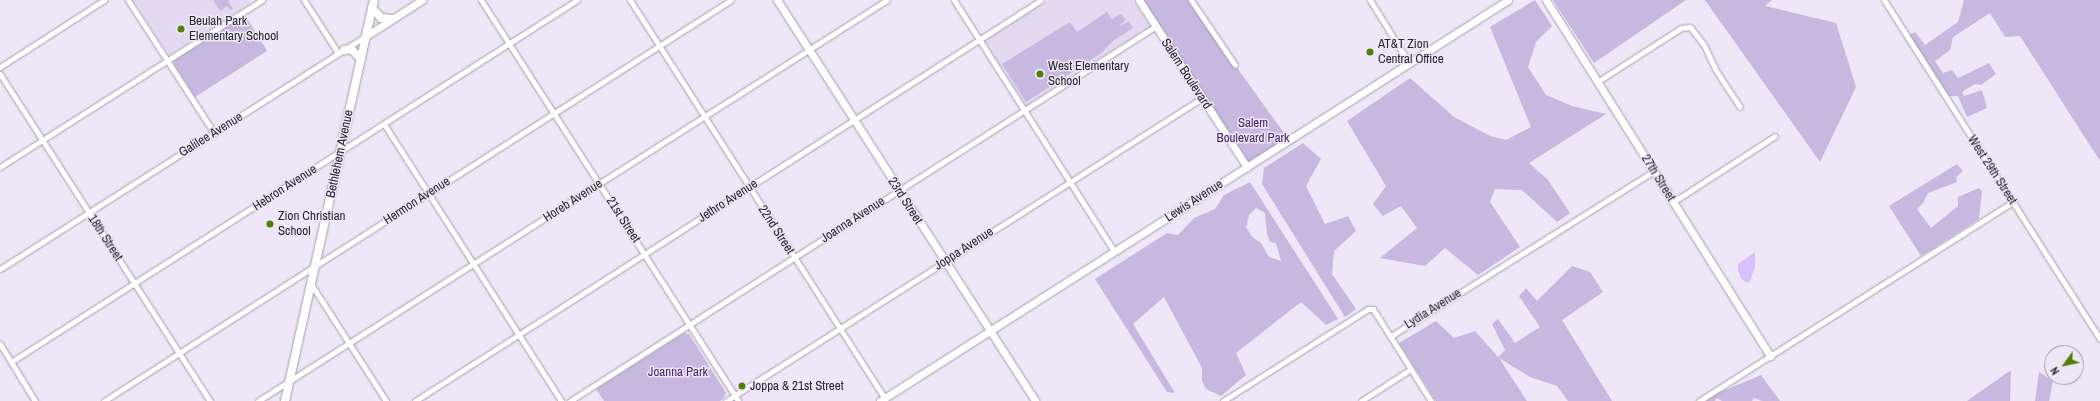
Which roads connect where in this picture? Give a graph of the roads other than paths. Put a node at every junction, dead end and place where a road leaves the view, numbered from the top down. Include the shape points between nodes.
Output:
1 (104, 0) edge
2 (128, 0) edge
3 (262, 0) edge
4 (304, 0) edge
5 (422, 0) edge
6 (481, 0) edge
7 (577, 0) edge
8 (630, 0) edge
9 (731, 0) edge
10 (777, 0) edge
11 (887, 0) edge
12 (954, 0) edge
13 (1041, 0) edge
14 (1139, 0) edge
15 (1191, 0) edge
16 (1370, 0) edge
17 (1508, 0) edge
18 (1546, 0) edge
19 (1884, 0) edge
20 (373, 4) edge
21 (392, 19) junction
22 (1156, 26) junction
23 (366, 36) junction
24 (979, 40) junction
25 (509, 44) junction
26 (660, 45) junction
27 (809, 50) junction
28 (341, 52) junction
29 (361, 59) junction
30 (167, 60) junction
31 (1409, 63) junction
32 (1235, 65) dead end
33 (0, 67) edge
34 (0, 74) edge
35 (1597, 82) junction
36 (1202, 98) junction
37 (1740, 107) dead end
38 (1024, 111) junction
39 (554, 113) junction
40 (704, 117) junction
41 (854, 120) junction
42 (384, 124) junction
43 (214, 133) junction
44 (1775, 136) dead end
45 (42, 140) junction
46 (340, 152) junction
47 (0, 167) edge
48 (1247, 167) junction
49 (1654, 171) junction
50 (1070, 182) junction
51 (599, 184) junction
52 (749, 187) junction
53 (899, 191) junction
54 (429, 193) junction
55 (1673, 202) junction
56 (2013, 202) junction
57 (89, 212) junction
58 (1114, 251) junction
59 (644, 254) junction
60 (795, 258) junction
61 (944, 262) junction
62 (474, 264) junction
63 (315, 266) junction
64 (0, 269) edge
65 (135, 284) junction
66 (311, 284) junction
67 (689, 325) junction
68 (840, 328) junction
69 (989, 331) junction
70 (519, 334) junction
71 (1390, 336) junction
72 (2100, 339) edge
73 (350, 343) junction
74 (0, 344) edge
75 (180, 353) junction
76 (1770, 356) junction
77 (11, 362) junction
78 (1411, 369) junction
79 (290, 380) junction
80 (734, 396) junction
81 (882, 400) edge
82 (35, 401) edge
83 (104, 401) edge
84 (210, 401) edge
85 (258, 401) edge
86 (285, 401) edge
87 (386, 401) edge
88 (415, 401) edge
89 (561, 401) edge
90 (570, 401) edge
91 (726, 401) edge
92 (738, 401) edge
93 (1035, 401) edge
94 (1223, 401) edge
95 (1361, 401) edge
96 (1431, 401) edge
97 (1699, 401) edge

1 - 33 street
2 - 30 street
3 - 30 street
4 - 28 street
5 - 21 street, Galilee Avenue
6 - 25 street, 21st Street
7 - 25 street, Hebron Avenue
8 - 26 street, 22nd Street
9 - 26 street, Hermon Avenue
10 - 27 street, 23rd Street
11 - 27 street, Horeb Avenue
12 - 24 street
13 - 24 street, Jethro Avenue
14 - 22 street, Salem Boulevard
15 - 32 street
16 - 31 street
17 - 31 street, Lewis Avenue
18 - 35 street, 27th Street
19 - 56 street, West 29th Street
20 - 21 main road via 380,18
20 - 23 main road, Bethlehem Avenue
21 - 23 street, Galilee Avenue
22 - 36 street, Salem Boulevard
22 - 38 street, Joanna Avenue
23 - 28 street, Galilee Avenue
23 - 29 main road, Bethlehem Avenue
24 - 38 street
24 - 41 street, Jethro Avenue
25 - 39 street, 21st Street
25 - 42 street, Hebron Avenue
26 - 39 street, Hermon Avenue
26 - 40 street, 22nd Street
27 - 40 street, Horeb Avenue
27 - 41 street, 23rd Street
28 - 29 main road via 351,49
28 - 43 street, Galilee Avenue
29 - 46 main road, Bethlehem Avenue
30 - 43 street
30 - 45 street
31 - 48 street, Lewis Avenue
34 - 45 street, 18th Street
35 - 37 street via 1681,28 1690,27
35 - 49 street, 27th Street
36 - 48 street, Salem Boulevard
36 - 50 street, Joppa Avenue
38 - 50 street
38 - 53 street, Joanna Avenue
39 - 51 street, 21st Street
39 - 54 street, Hermon Avenue
40 - 51 street, Horeb Avenue
40 - 52 street, 22nd Street
41 - 52 street, Jethro Avenue
41 - 53 street, 23rd Street
42 - 46 street, Hebron Avenue
42 - 54 street
43 - 57 street, Galilee Avenue
44 - 55 street
45 - 47 street
45 - 57 street, 18th Street
46 - 63 main road, Bethlehem Avenue
46 - 65 street, Hebron Avenue
48 - 58 street, Lewis Avenue
49 - 55 street, 27th Street
49 - 71 street, Lydia Avenue
50 - 58 street
50 - 61 street, Joppa Avenue
51 - 59 street, 21st Street
51 - 62 street, Horeb Avenue
52 - 59 street, Jethro Avenue
52 - 60 street, 22nd Street
53 - 60 street, Joanna Avenue
53 - 61 street, 23rd Street
54 - 62 street
54 - 63 street, Hermon Avenue
55 - 76 street, 27th Street
56 - 72 street, West 29th Street
56 - 76 street
57 - 64 street, Galilee Avenue
57 - 65 street, 18th Street
58 - 69 street, Lewis Avenue
59 - 67 street, 21st Street
59 - 70 street, Jethro Avenue
60 - 67 street, Joanna Avenue
60 - 68 street, 22nd Street
61 - 68 street, Joppa Avenue
61 - 69 street, 23rd Street
62 - 70 street
62 - 73 street, Horeb Avenue
63 - 66 main road, Bethlehem Avenue
63 - 75 street, Hermon Avenue
65 - 75 street, 18th Street
65 - 77 street, Hebron Avenue
66 - 73 street
66 - 79 main road, Bethlehem Avenue
67 - 80 street, 21st Street
67 - 90 street, Joanna Avenue
68 - 80 street, Joppa Avenue
68 - 81 street, 22nd Street
69 - 81 street, Lewis Avenue
69 - 93 street, 23rd Street
70 - 88 street, Jethro Avenue
70 - 89 street
71 - 78 street
71 - 94 street, Lydia Avenue via 1373,309 1368,309
73 - 79 street, Horeb Avenue
73 - 87 street
74 - 77 street
75 - 83 street, Hermon Avenue
75 - 84 street, 18th Street
76 - 97 street
77 - 82 street
78 - 95 street
78 - 96 street
79 - 85 street, Horeb Avenue
79 - 86 main road, Bethlehem Avenue
80 - 91 street, Joppa Avenue
80 - 92 street, 21st Street

